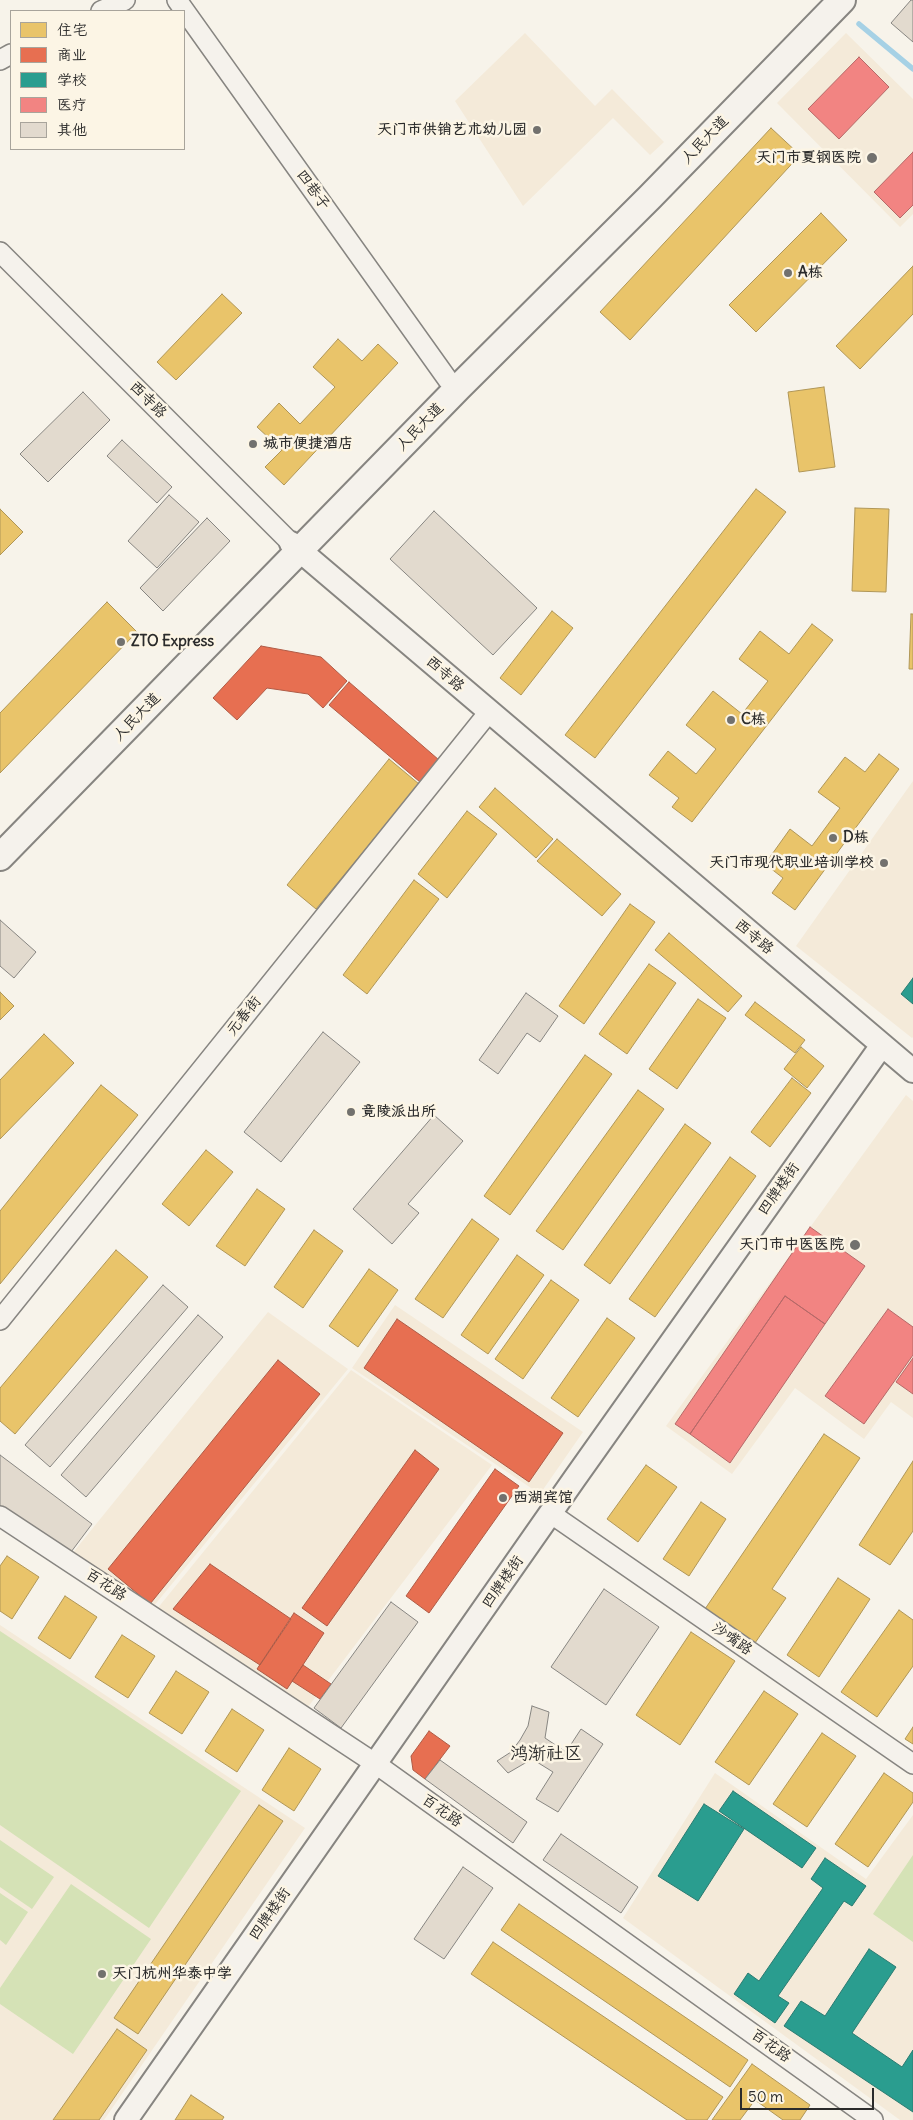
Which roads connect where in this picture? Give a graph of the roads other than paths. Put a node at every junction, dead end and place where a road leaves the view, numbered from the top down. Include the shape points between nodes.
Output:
1 (125, 0) edge
2 (824, 0) edge
3 (842, 0) edge
4 (103, 10) edge
5 (185, 11) edge
6 (0, 252) edge
7 (448, 380) junction
8 (296, 546) junction
9 (489, 712) junction
10 (0, 843) edge
11 (0, 857) edge
12 (882, 1045) junction
13 (913, 1072) edge
14 (0, 1320) edge
15 (550, 1513) junction
16 (0, 1516) edge
17 (376, 1764) junction
18 (913, 1764) edge
19 (126, 2120) edge
20 (873, 2120) edge

1 - 4 street
2 - 7 main road, 人民大道
3 - 8 main road, 人民大道
5 - 7 street, 四巷子
6 - 8 street, 西寺路
7 - 8 main road, 人民大道
8 - 9 street, 西寺路
8 - 10 main road, 人民大道
8 - 11 main road, 人民大道
9 - 12 street, 西寺路
9 - 14 street, 元春街
12 - 13 street, 西寺路
12 - 15 street, 四牌楼街
15 - 17 street, 四牌楼街
15 - 18 street, 沙嘴路
16 - 17 street, 百花路
17 - 19 street, 四牌楼街
17 - 20 street, 百花路

